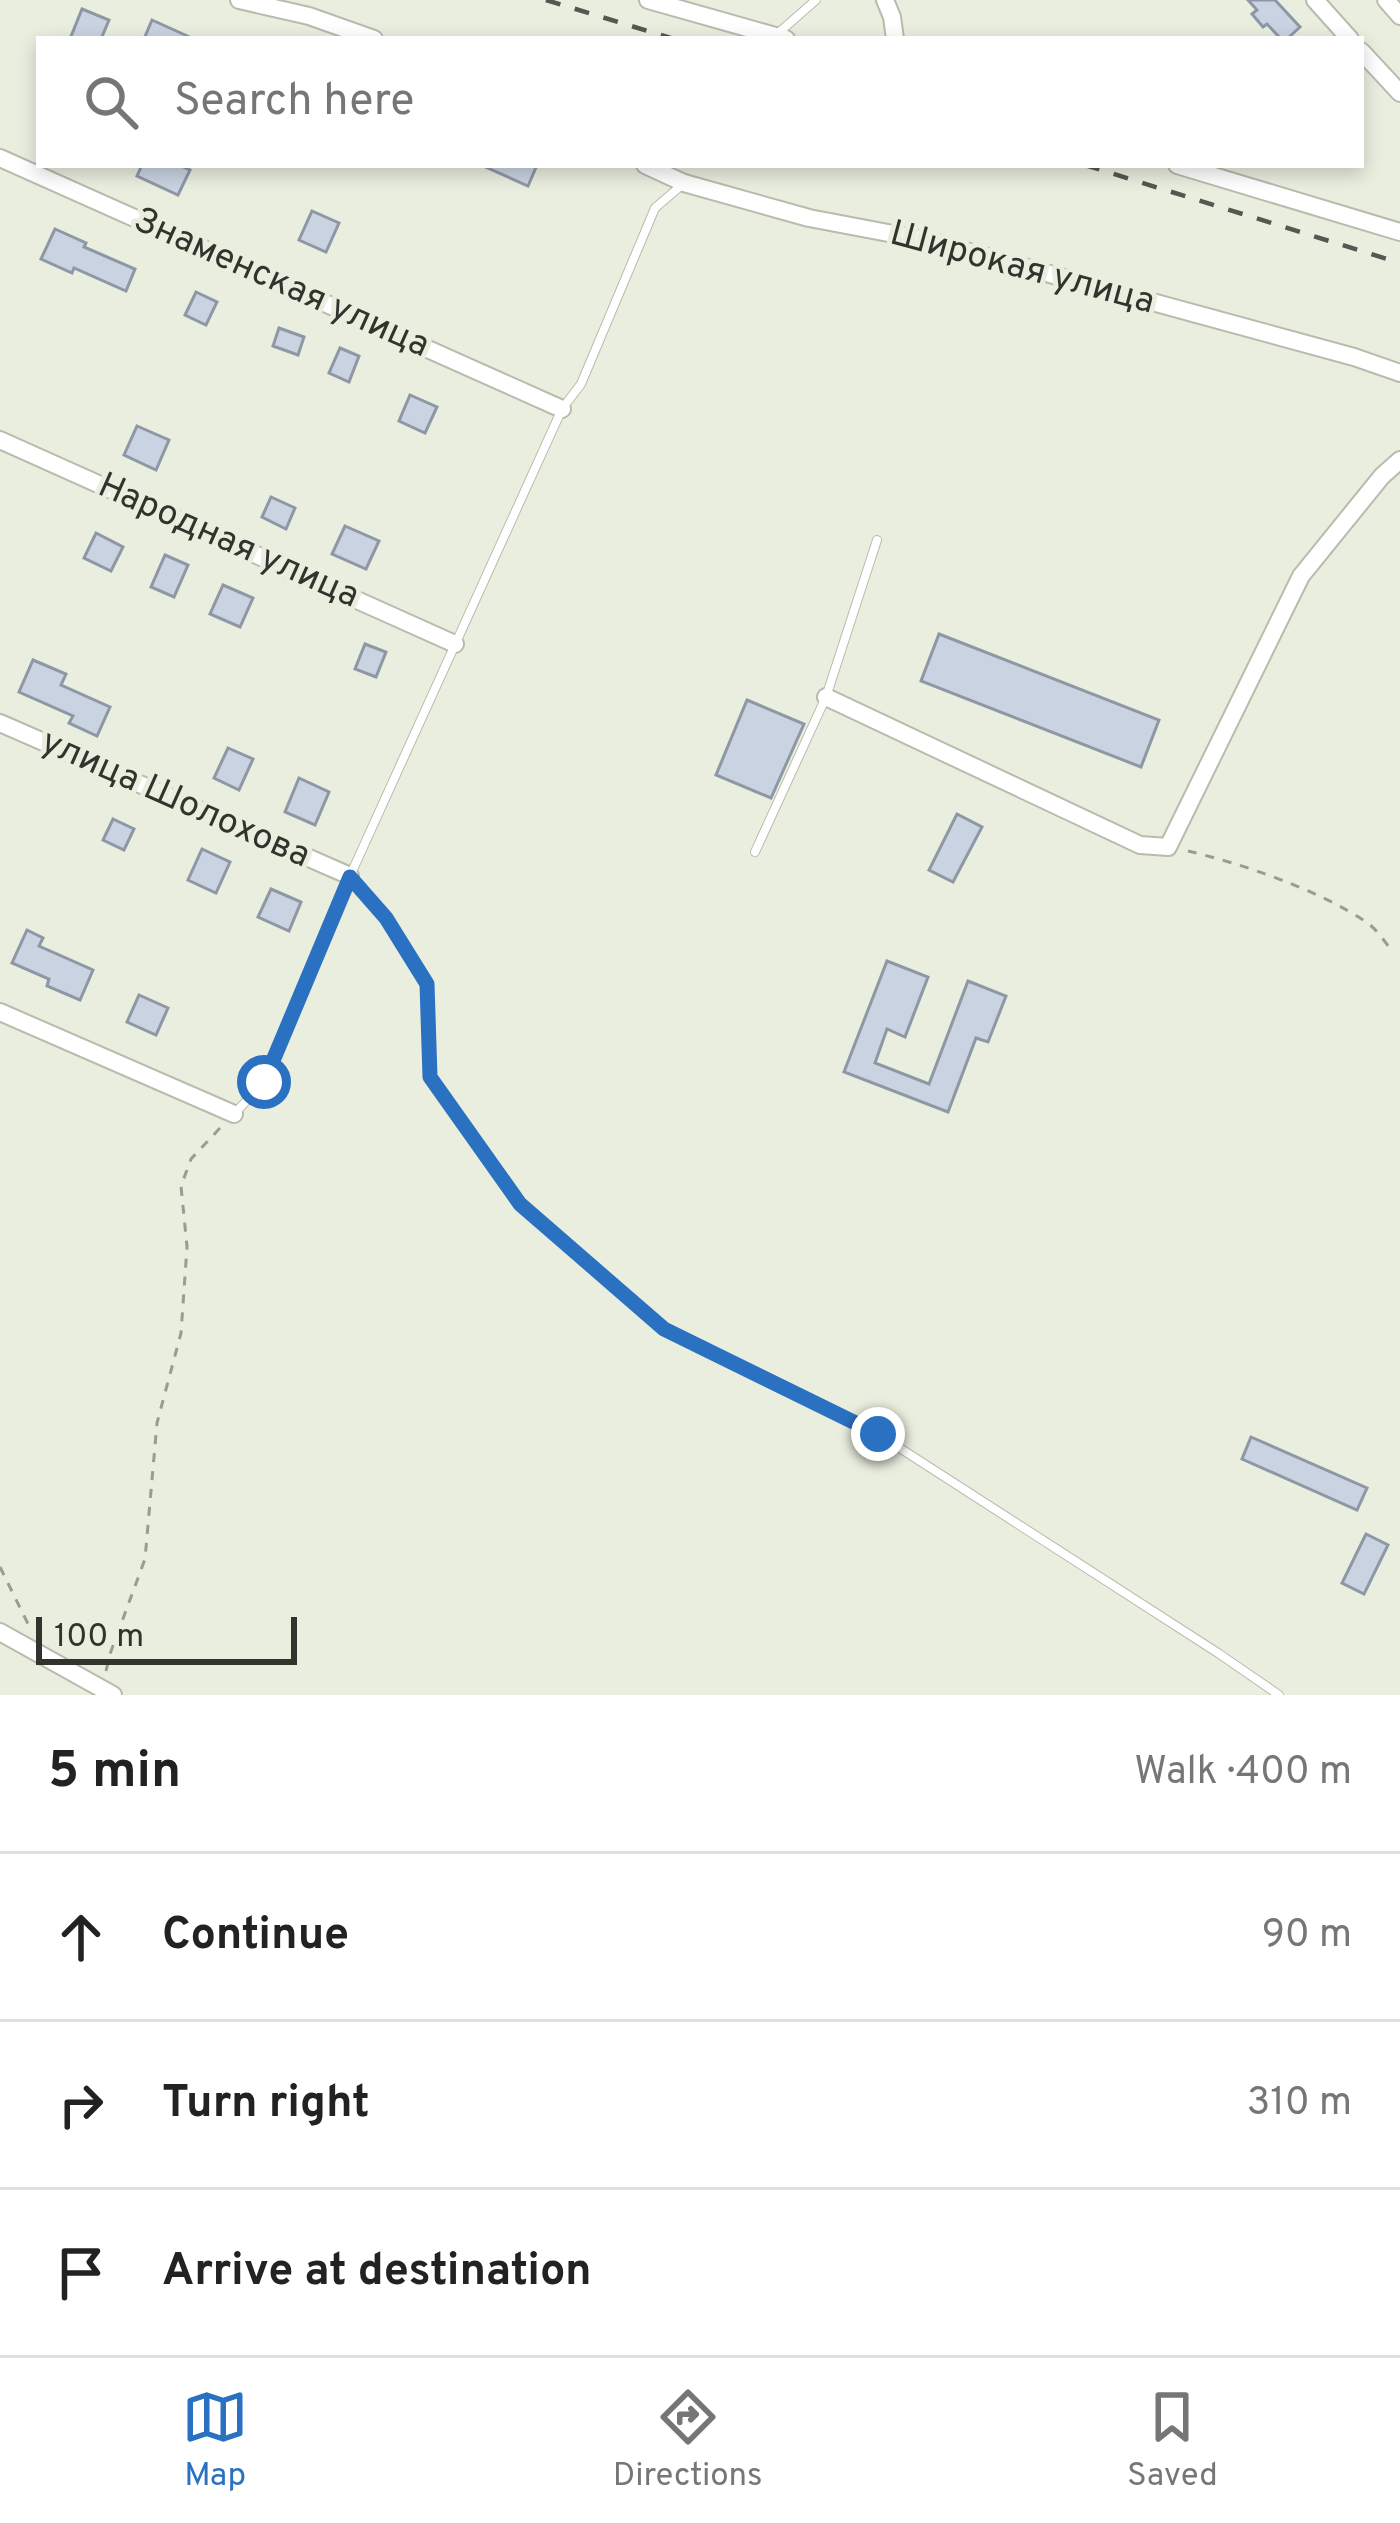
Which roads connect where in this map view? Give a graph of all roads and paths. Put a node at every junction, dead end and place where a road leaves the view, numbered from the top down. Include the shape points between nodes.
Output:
1 (239, 0) edge
2 (648, 0) edge
3 (816, 0) edge
4 (885, 0) edge
5 (1315, 0) edge
6 (1386, 0) edge
7 (1400, 16) edge
8 (366, 36) edge
9 (777, 36) edge
10 (782, 36) edge
11 (895, 36) edge
12 (1348, 36) edge
13 (1364, 54) edge
14 (1400, 94) edge
15 (0, 158) edge
16 (652, 168) edge
17 (1187, 168) edge
18 (684, 183) junction
19 (1400, 232) edge
20 (1400, 373) edge
21 (562, 410) junction
22 (0, 440) edge
23 (1400, 460) edge
24 (878, 540) dead end
25 (455, 644) junction
26 (826, 697) junction
27 (0, 723) edge
28 (1168, 847) junction
29 (754, 852) dead end
30 (350, 877) junction
31 (1392, 951) dead end
32 (0, 1012) edge
33 (234, 1114) junction
34 (878, 1434) joint
35 (0, 1567) edge
36 (0, 1632) edge
37 (45, 1657) junction
38 (107, 1692) edge
39 (1279, 1695) edge

1 - 8 street
2 - 9 street
3 - 10 lane
4 - 11 street
5 - 12 street
6 - 7 street
13 - 14 street
15 - 21 street, Знаменская улица
16 - 18 street, Широкая улица
17 - 19 street
18 - 20 street, Широкая улица via 926,240
18 - 21 lane via 656,208 581,384
21 - 25 lane
22 - 25 street, Народная улица
23 - 28 street via 1301,576
24 - 26 lane
25 - 30 lane
26 - 28 street via 1140,845
26 - 29 lane
27 - 30 street, улица Шолохова
28 - 31 path via 1235,862 1333,904 1371,925
30 - 33 lane via 264,1082
30 - 34 path via 427,984 430,1077 520,1204 664,1329
32 - 33 street
33 - 38 path via 191,1159 181,1186 181,1333 157,1423 146,1559 110,1654
34 - 39 lane
35 - 37 path
36 - 37 street
37 - 38 street

